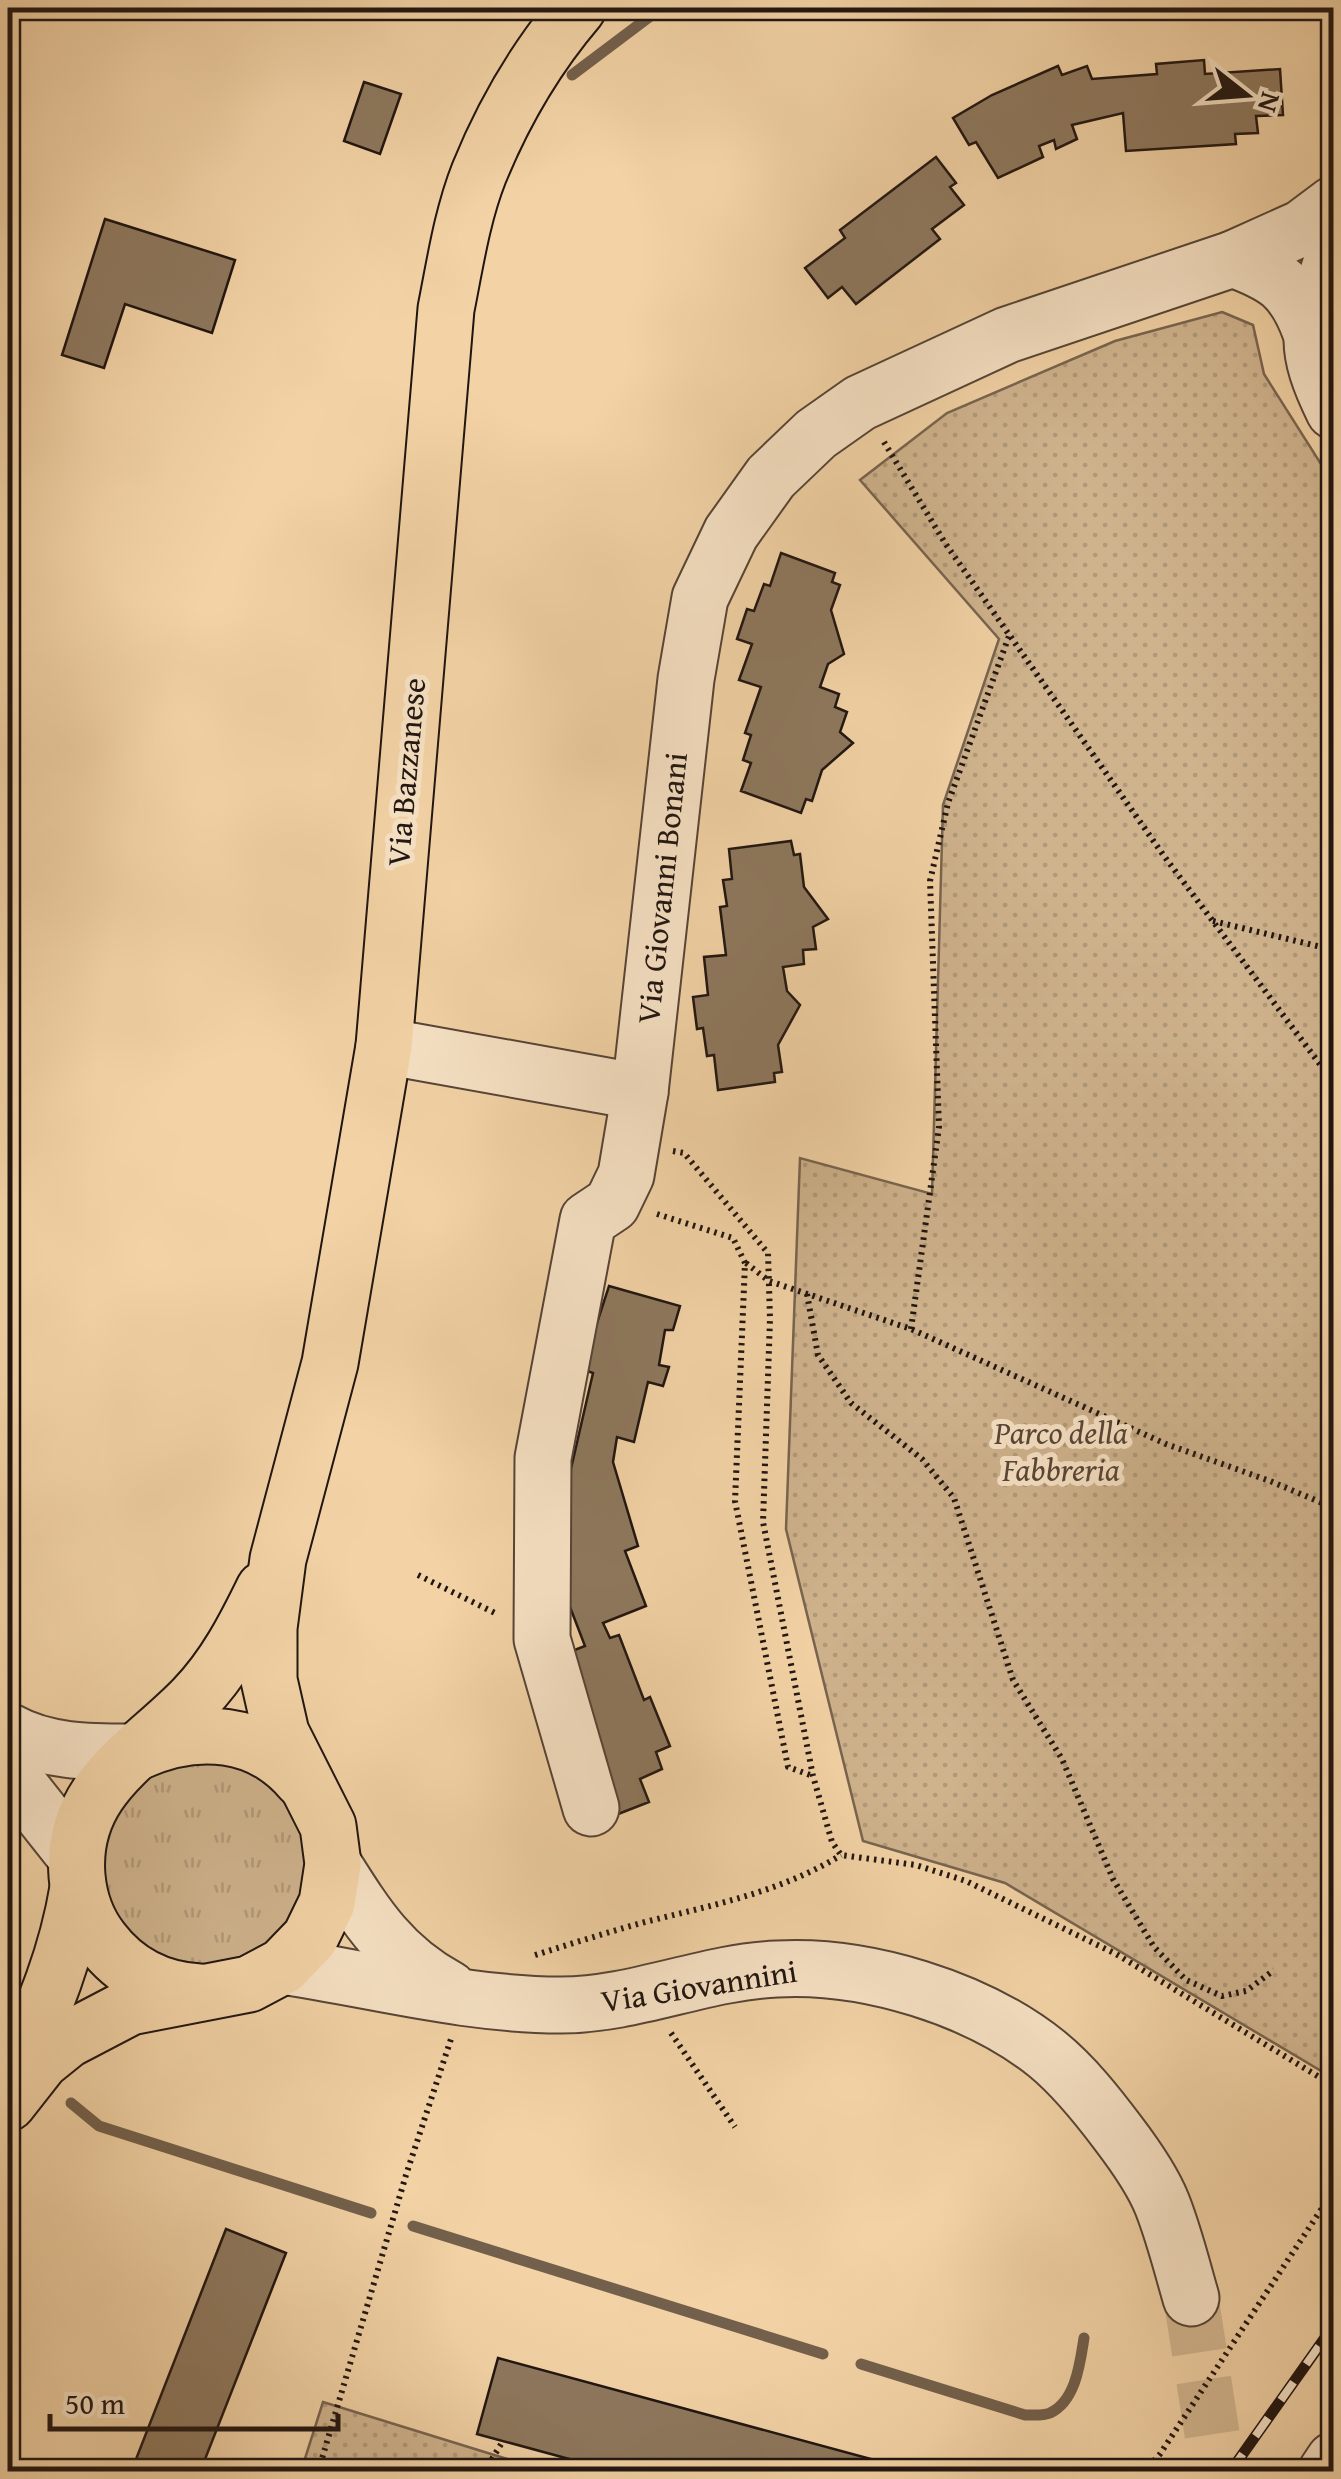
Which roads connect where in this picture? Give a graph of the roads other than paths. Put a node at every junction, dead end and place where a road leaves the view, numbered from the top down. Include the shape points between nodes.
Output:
1 (574, 11) edge
2 (1334, 204) edge
3 (1334, 254) edge
4 (1233, 260) junction
5 (1310, 330) junction
6 (1334, 411) edge
7 (384, 1046) junction
8 (636, 1116) junction
9 (278, 1559) junction
10 (8, 1732) edge
11 (138, 1752) junction
12 (8, 1771) edge
13 (311, 1791) junction
14 (591, 1808) dead end
15 (333, 1864) junction
16 (77, 1873) junction
17 (283, 1966) junction
18 (211, 1992) junction
19 (464, 1998) junction
20 (8, 2090) edge
21 (8, 2103) edge
22 (1191, 2298) tunnel mouth
23 (1334, 2460) edge
24 (1326, 2472) edge

1 - 7 main road, Via Bazzanese via 540,54 478,174 446,309
2 - 4 street, Via Giovanni Bonani via 1302,228
3 - 5 street
4 - 5 street via 1267,272 1289,290
4 - 8 street, Via Giovanni Bonani via 1007,335 860,402 771,478 731,533 700,598
5 - 6 street via 1315,370
7 - 8 street
7 - 9 main road, Via Bazzanese via 330,1363
8 - 14 street, Via Giovanni Bonani via 626,1174 612,1204 588,1220 542,1458 542,1630
9 - 11 main road, Via Bazzanese via 230,1656
9 - 13 main road, Via Bazzanese via 269,1680 281,1733
10 - 11 street via 78,1752
11 - 13 main road, Via Bazzanese via 190,1735 232,1738 272,1752
11 - 16 main road, Via Bazzanese via 94,1797 81,1826
12 - 16 street
13 - 15 main road, Via Bazzanese via 328,1826
15 - 17 main road, Via Bazzanese via 327,1903 310,1938
15 - 19 street via 395,1953
16 - 18 main road, Via Bazzanese via 85,1913 115,1956 136,1973 184,1991
16 - 20 main road, Via Bazzanese via 58,1977
17 - 18 main road, Via Bazzanese via 248,1984
17 - 19 street, Via Giovannini
18 - 21 main road, Via Bazzanese via 130,2007 67,2040
19 - 22 street, Via Giovannini via 564,2005 776,1969 862,1972 912,1986 994,2020 1047,2054 1097,2105 1161,2201
23 - 24 street

